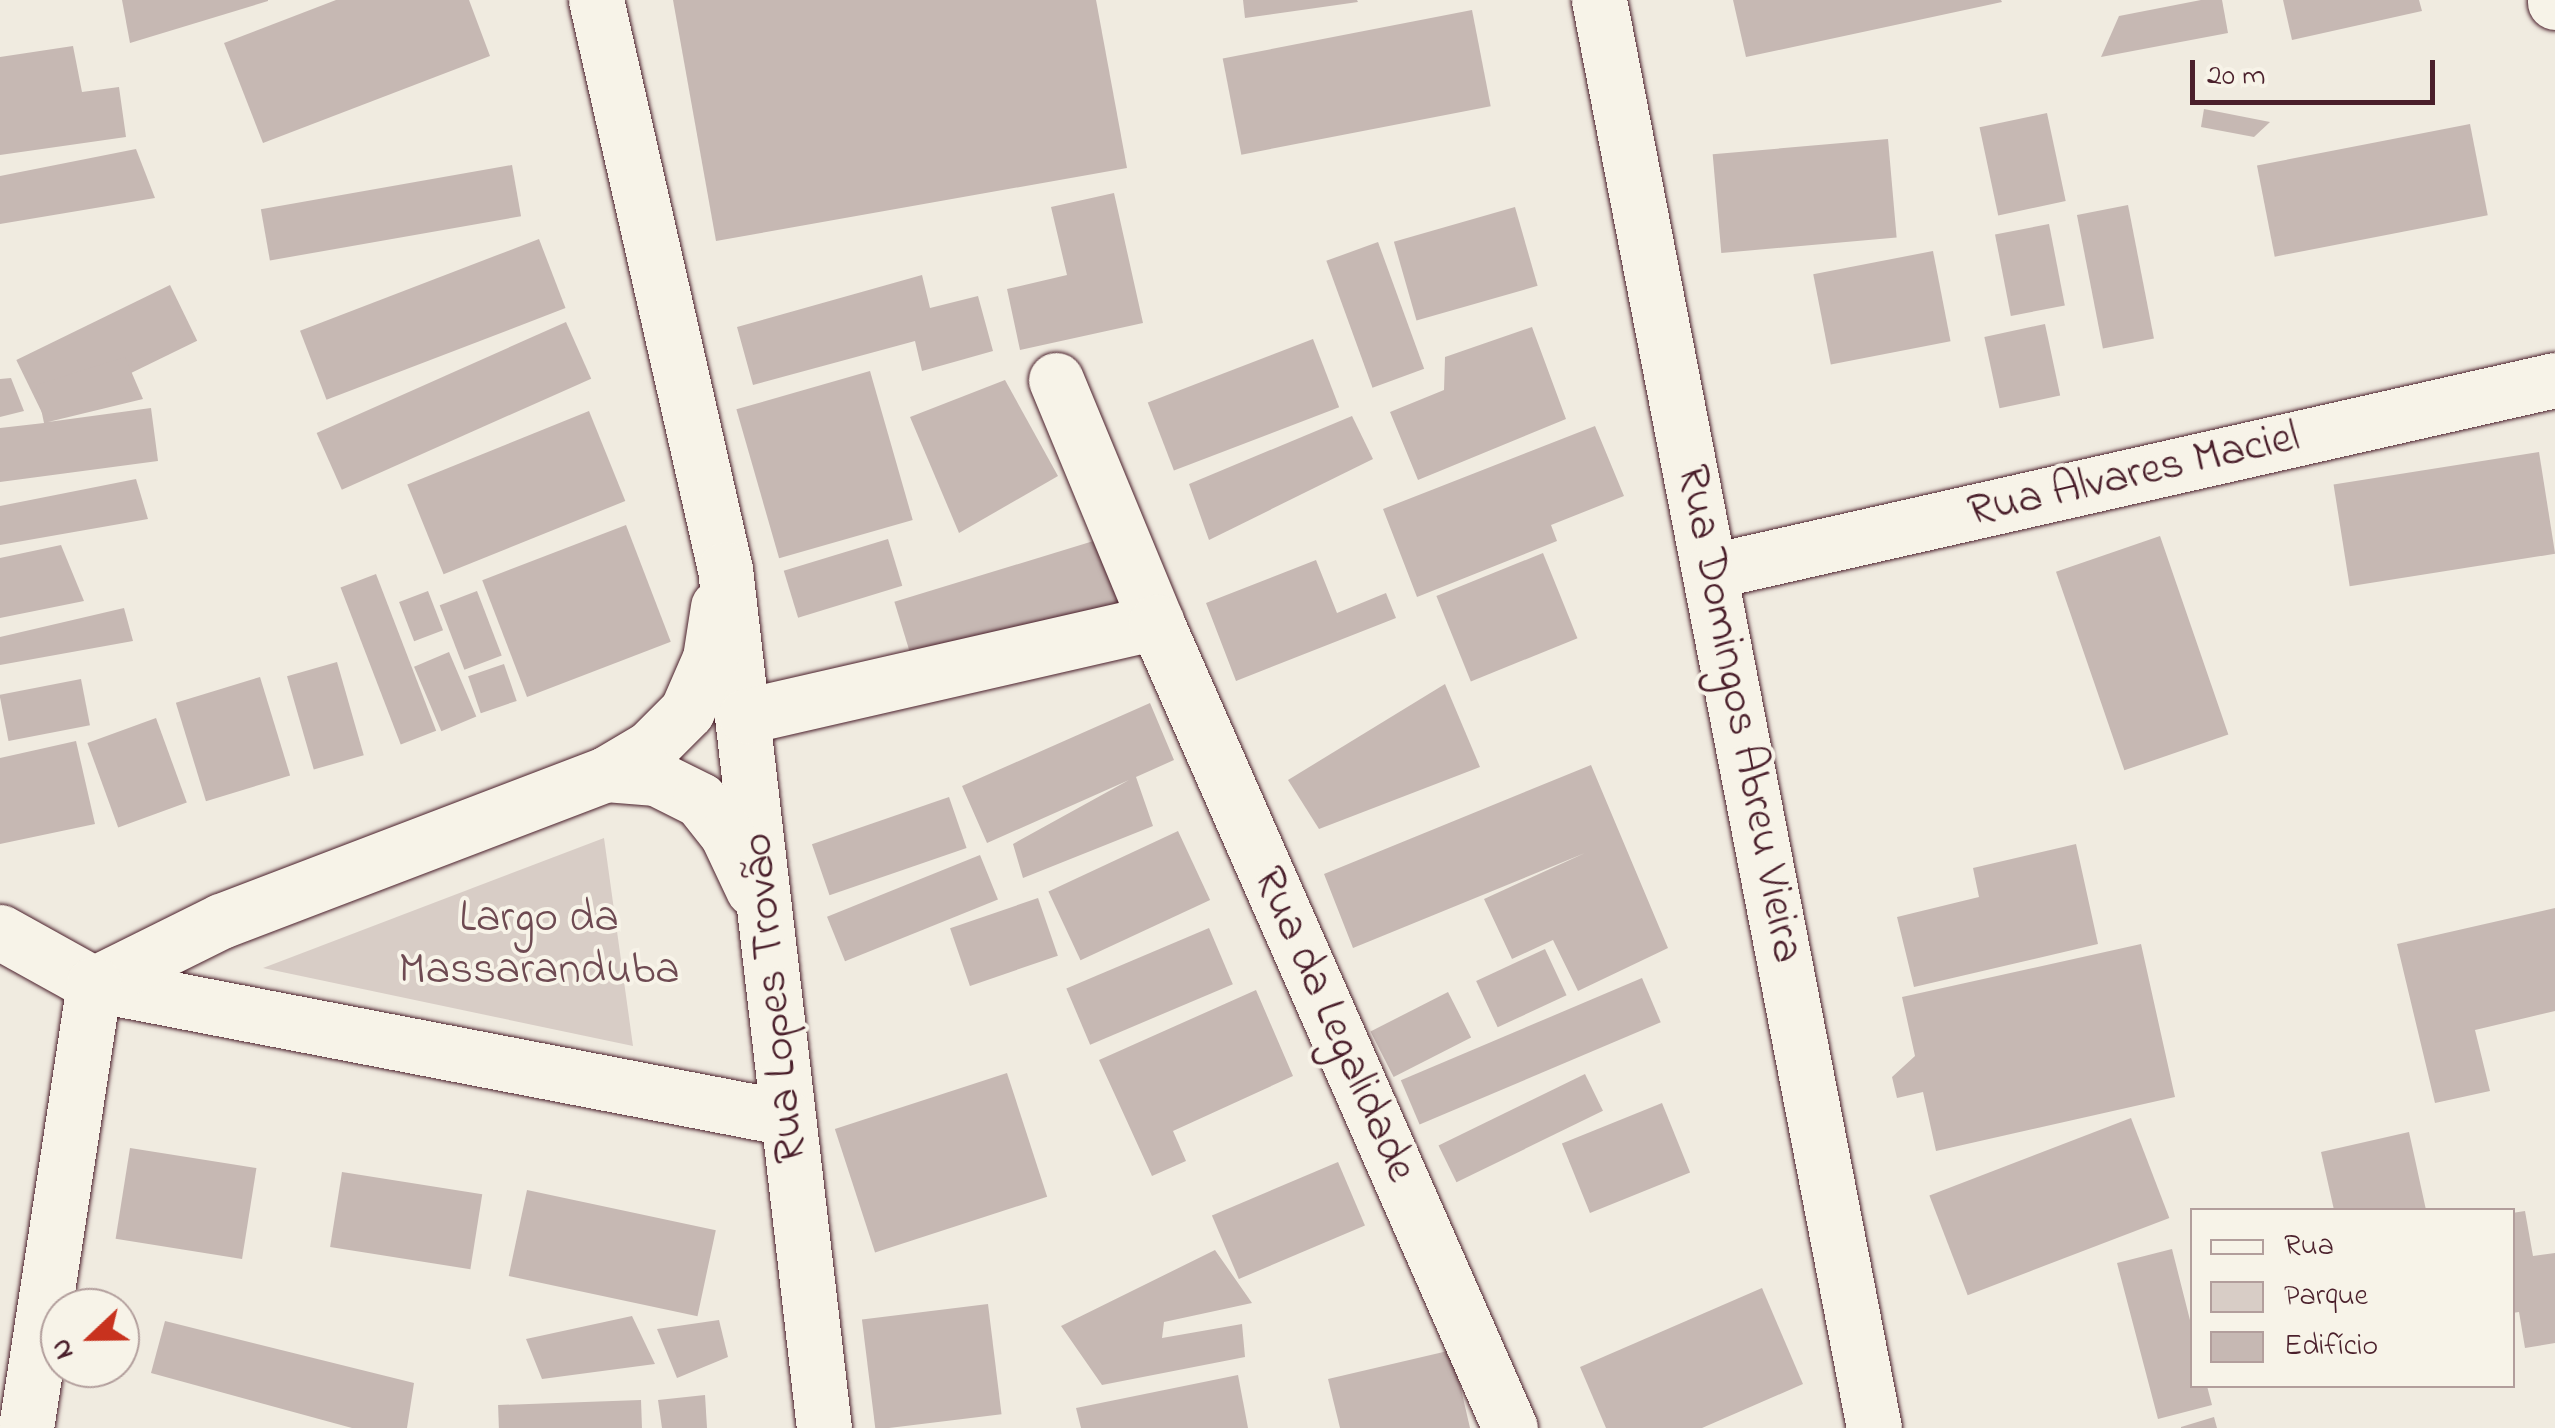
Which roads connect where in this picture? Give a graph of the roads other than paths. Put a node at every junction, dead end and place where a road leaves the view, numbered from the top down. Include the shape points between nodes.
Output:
1 (596, 0) edge
2 (1599, 0) edge
3 (1056, 380) dead end
4 (2555, 380) edge
5 (724, 569) junction
6 (1712, 571) junction
7 (1156, 622) junction
8 (746, 716) junction
9 (606, 774) junction
10 (767, 919) junction
11 (0, 932) edge
12 (94, 984) junction
13 (788, 1118) junction
14 (26, 1428) edge
15 (824, 1428) edge
16 (1510, 1428) edge
17 (1874, 1428) edge

1 - 5 street, Rua Lopes Trovão
2 - 6 street, Rua Domingos Abreu Vieira
3 - 7 street, Rua da Legalidade
4 - 6 street, Rua Alvares Maciel
5 - 8 street, Rua Lopes Trovão
5 - 9 street, Rua Lopes Trovão via 710,658 687,711 650,748
6 - 17 street, Rua Domingos Abreu Vieira
7 - 8 street
7 - 16 street, Rua da Legalidade
8 - 10 street, Rua Lopes Trovão
9 - 10 street via 656,778 700,800 727,834
9 - 12 street via 220,921
10 - 13 street, Rua Lopes Trovão
11 - 12 street
12 - 13 street
12 - 14 street
13 - 15 street, Rua Lopes Trovão

